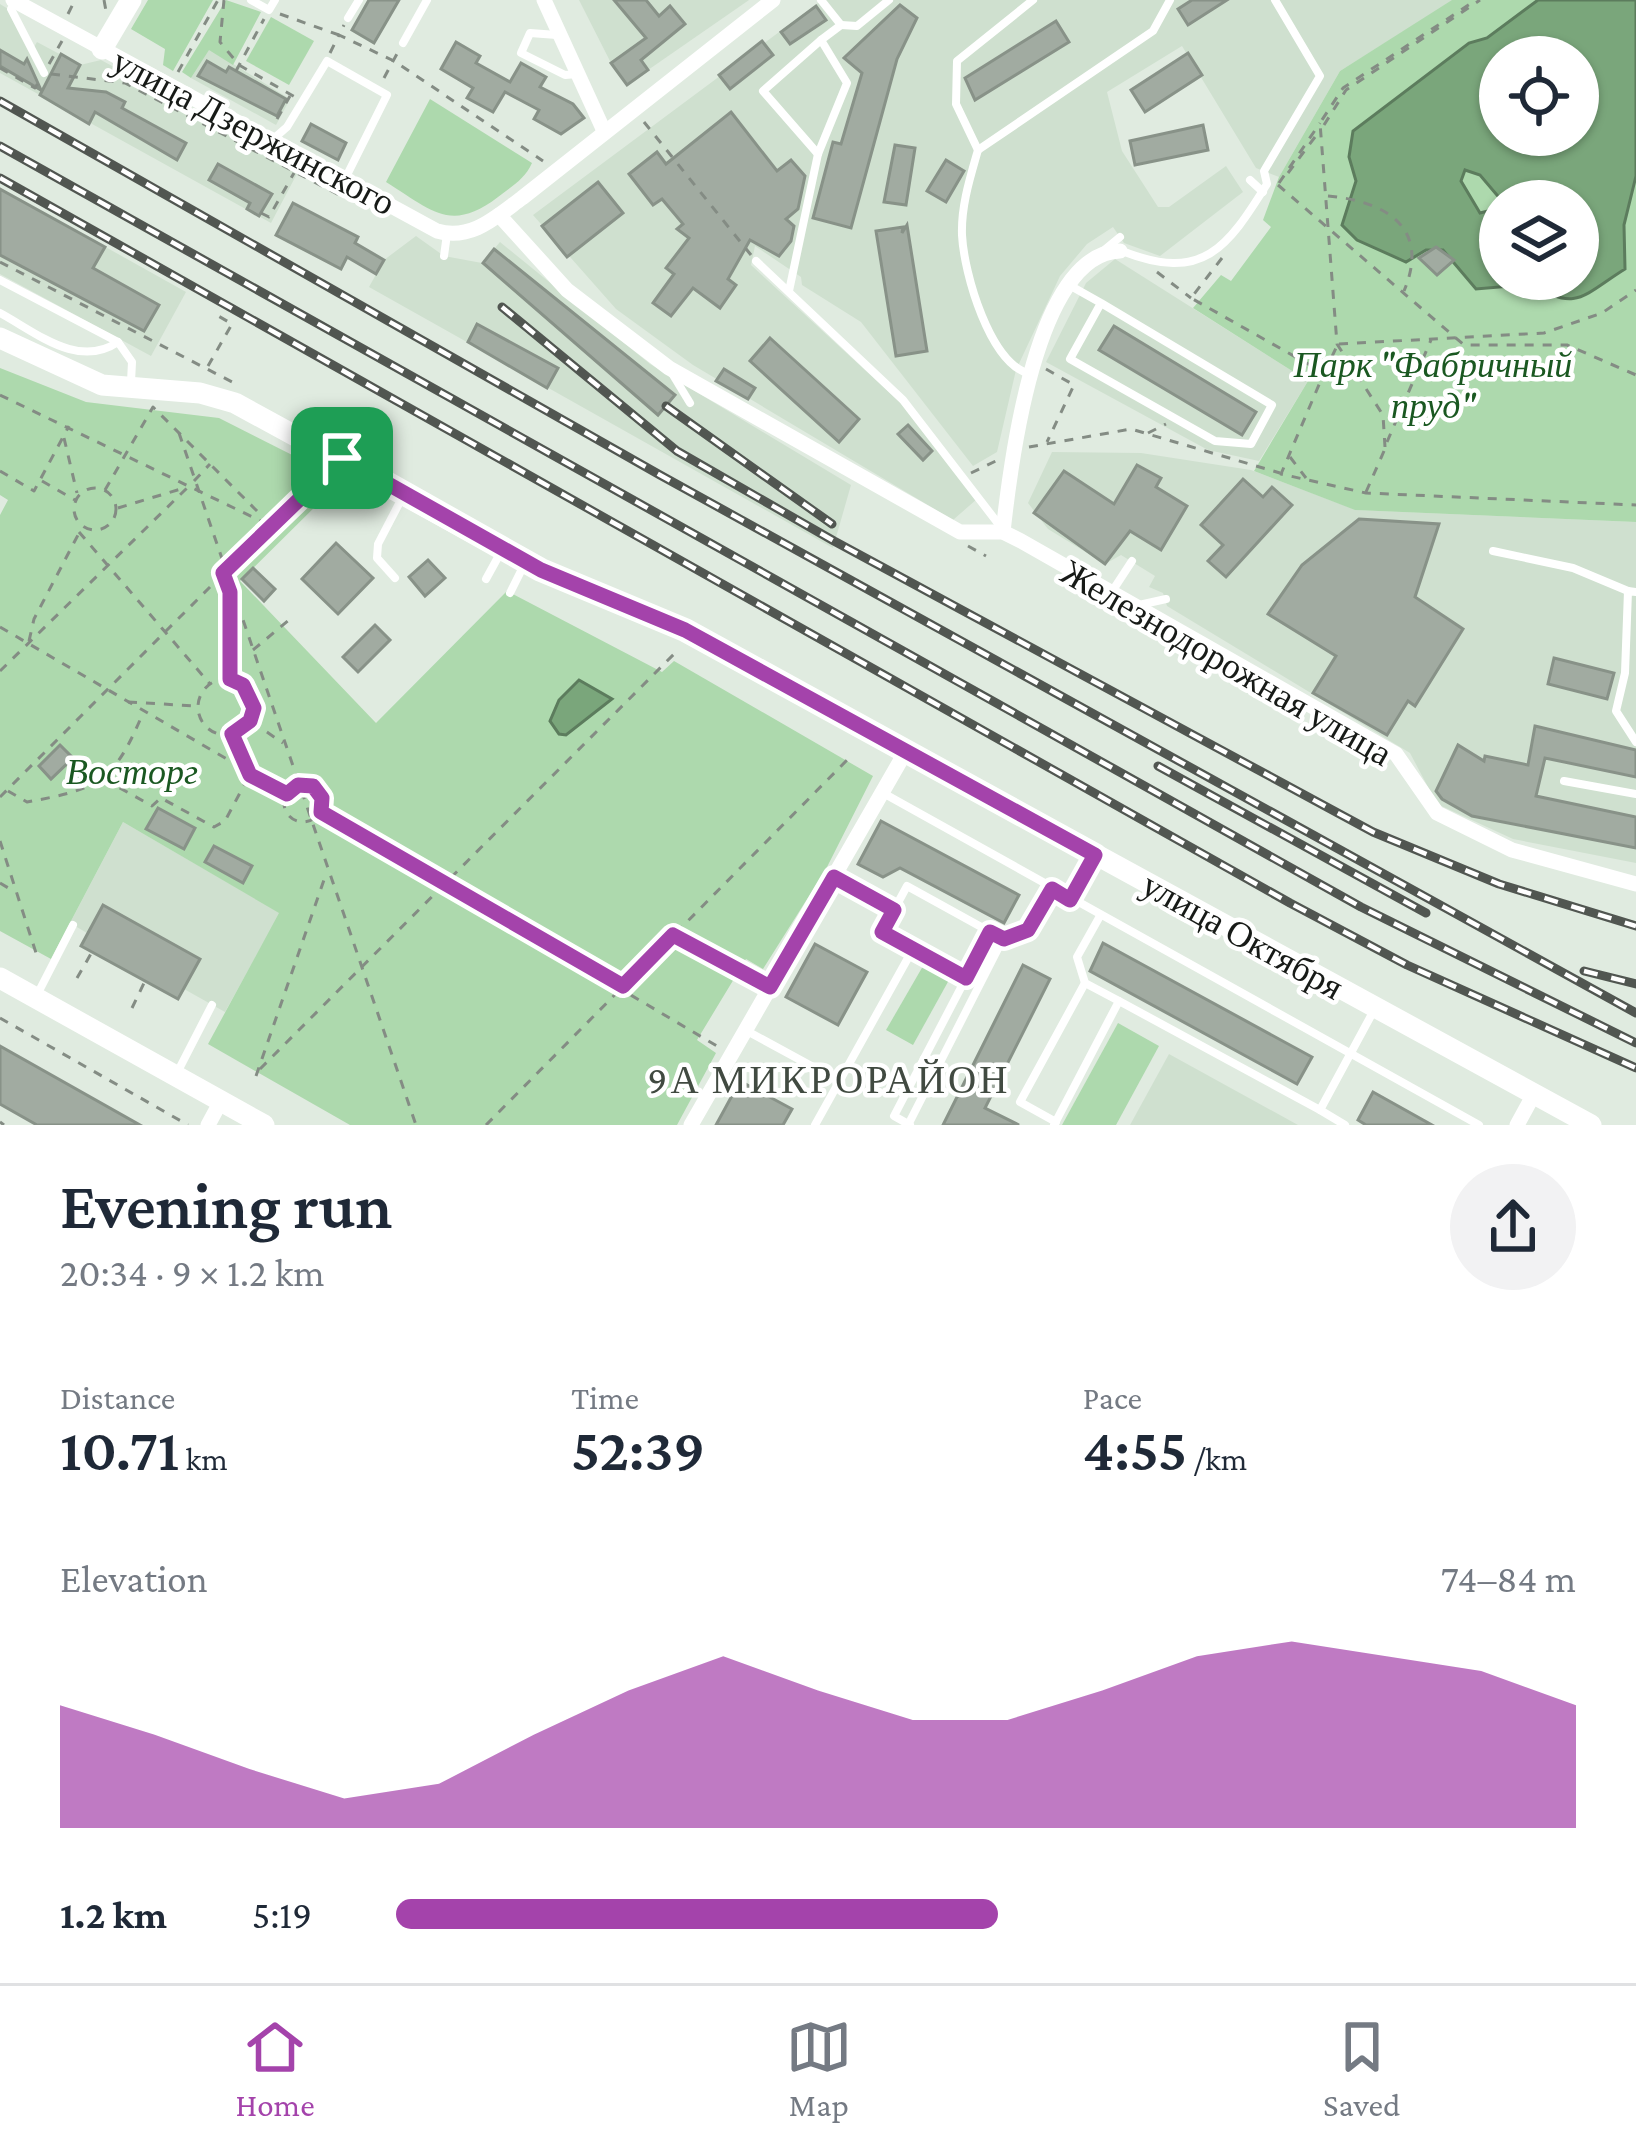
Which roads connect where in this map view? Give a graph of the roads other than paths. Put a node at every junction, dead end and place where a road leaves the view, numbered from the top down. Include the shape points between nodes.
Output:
1 (131, 0) edge
2 (251, 0) edge
3 (274, 0) edge
4 (358, 0) edge
5 (427, 0) edge
6 (544, 0) edge
7 (773, 0) edge
8 (821, 0) edge
9 (889, 0) edge
10 (1033, 0) edge
11 (1170, 0) edge
12 (1276, 0) edge
13 (14, 1) edge
14 (348, 18) road end
15 (841, 25) junction
16 (560, 34) junction
17 (821, 40) junction
18 (403, 43) dead end
19 (102, 50) junction
20 (44, 74) road end
21 (578, 74) junction
22 (604, 131) junction
23 (272, 134) junction
24 (978, 150) junction
25 (818, 154) junction
26 (345, 180) junction
27 (1250, 180) dead end
28 (1263, 192) junction
29 (499, 215) junction
30 (447, 234) junction
31 (1120, 244) joint
32 (444, 256) dead end
33 (756, 261) road end
34 (0, 280) edge
35 (1068, 284) junction
36 (789, 291) junction
37 (1101, 303) junction
38 (0, 313) edge
39 (0, 338) edge
40 (118, 343) junction
41 (0, 353) edge
42 (49, 365) junction
43 (669, 368) junction
44 (1030, 374) junction
45 (131, 388) junction
46 (690, 404) dead end
47 (342, 458) junction
48 (405, 493) junction
49 (272, 526) road end
50 (1004, 532) junction
51 (502, 548) junction
52 (1493, 551) dead end
53 (526, 561) junction
54 (1132, 562) dead end
55 (394, 578) dead end
56 (486, 579) dead end
57 (1112, 592) junction
58 (1632, 592) edge
59 (510, 593) dead end
60 (1166, 599) dead end
61 (1136, 606) junction
62 (1636, 742) edge
63 (906, 752) junction
64 (1564, 781) dead end
65 (882, 793) junction
66 (1636, 794) edge
67 (1095, 855) junction
68 (834, 877) junction
69 (1636, 884) edge
70 (1052, 889) junction
71 (1070, 900) junction
72 (894, 910) junction
73 (1100, 916) junction
74 (73, 925) dead end
75 (990, 932) junction
76 (1004, 939) junction
77 (0, 978) edge
78 (1085, 983) junction
79 (35, 998) junction
80 (1119, 1001) junction
81 (212, 1005) dead end
82 (1376, 1008) junction
83 (746, 1030) junction
84 (1350, 1054) junction
85 (175, 1076) junction
86 (840, 1081) junction
87 (1534, 1094) junction
88 (221, 1101) junction
89 (1320, 1110) junction
90 (1055, 1124) edge
91 (208, 1125) edge
92 (263, 1125) edge
93 (691, 1125) edge
94 (815, 1125) edge
95 (909, 1125) edge
96 (1346, 1125) edge
97 (1479, 1125) edge
98 (1516, 1125) edge
99 (1591, 1125) edge

1 - 19 street
2 - 3 lane via 269,10
4 - 14 lane
5 - 18 lane
6 - 16 street
7 - 22 street via 710,38
8 - 15 lane
9 - 15 lane via 857,26
10 - 24 lane via 958,61 956,104
11 - 24 lane via 1154,31
12 - 28 lane via 1320,76 1264,171
13 - 19 street, улица Дзержинского
13 - 20 lane
15 - 17 lane
16 - 21 street
16 - 21 lane via 530,33 521,53
17 - 25 lane via 847,82
17 - 25 lane via 763,91
19 - 23 street, улица Дзержинского
21 - 22 street
22 - 29 street
23 - 26 street, улица Дзержинского
23 - 26 lane via 304,102 327,61 387,94
24 - 44 lane via 962,237 992,343
25 - 36 lane
26 - 30 street, улица Дзержинского
27 - 28 lane
28 - 31 lane via 1235,237 1209,256 1167,265
29 - 30 street
29 - 43 street, Железнодорожная улица via 566,290
30 - 32 lane
31 - 35 street
33 - 36 lane
34 - 40 lane
35 - 37 lane
35 - 44 street
36 - 50 lane via 903,400
37 - 37 lane via 1070,359 1215,441 1251,444 1272,405
38 - 40 lane via 81,354
39 - 42 street, улица Октября
40 - 45 lane via 132,362
41 - 42 street, улица Октября
42 - 45 street, улица Октября
43 - 46 lane
43 - 50 street, Железнодорожная улица via 960,532
44 - 50 street via 1011,423
45 - 47 street, улица Октября via 235,403
47 - 48 street, улица Октября
47 - 49 lane
48 - 51 street, улица Октября
48 - 55 lane via 378,544 377,558
50 - 57 street, Железнодорожная улица
51 - 53 street, улица Октября
51 - 56 lane
52 - 58 lane via 1573,568
53 - 59 lane
53 - 63 street, улица Октября via 654,615
54 - 57 lane
57 - 61 street, Железнодорожная улица
58 - 62 lane via 1616,711
60 - 61 lane
61 - 69 street, Железнодорожная улица via 1396,754 1437,813 1512,850
63 - 65 street
63 - 67 street, улица Октября
64 - 66 lane
65 - 68 street
65 - 70 lane
67 - 71 lane
67 - 82 street, улица Октября
68 - 72 lane
68 - 83 street
70 - 71 lane
70 - 76 lane via 1028,930
71 - 73 lane
72 - 75 lane via 907,886
72 - 86 lane via 882,932 914,950
73 - 78 lane via 1077,957
73 - 84 lane
74 - 79 lane
75 - 76 lane
75 - 95 lane via 894,1116
76 - 95 lane
77 - 79 street
78 - 80 lane
78 - 90 lane via 1020,1102
79 - 85 street
80 - 89 lane
80 - 90 lane
81 - 85 lane
82 - 84 lane
82 - 87 street, улица Октября
83 - 86 lane
83 - 93 street
84 - 89 lane
84 - 97 lane
85 - 88 street
86 - 94 lane
87 - 98 street
87 - 99 street, улица Октября
88 - 91 street
88 - 92 street
89 - 96 lane

